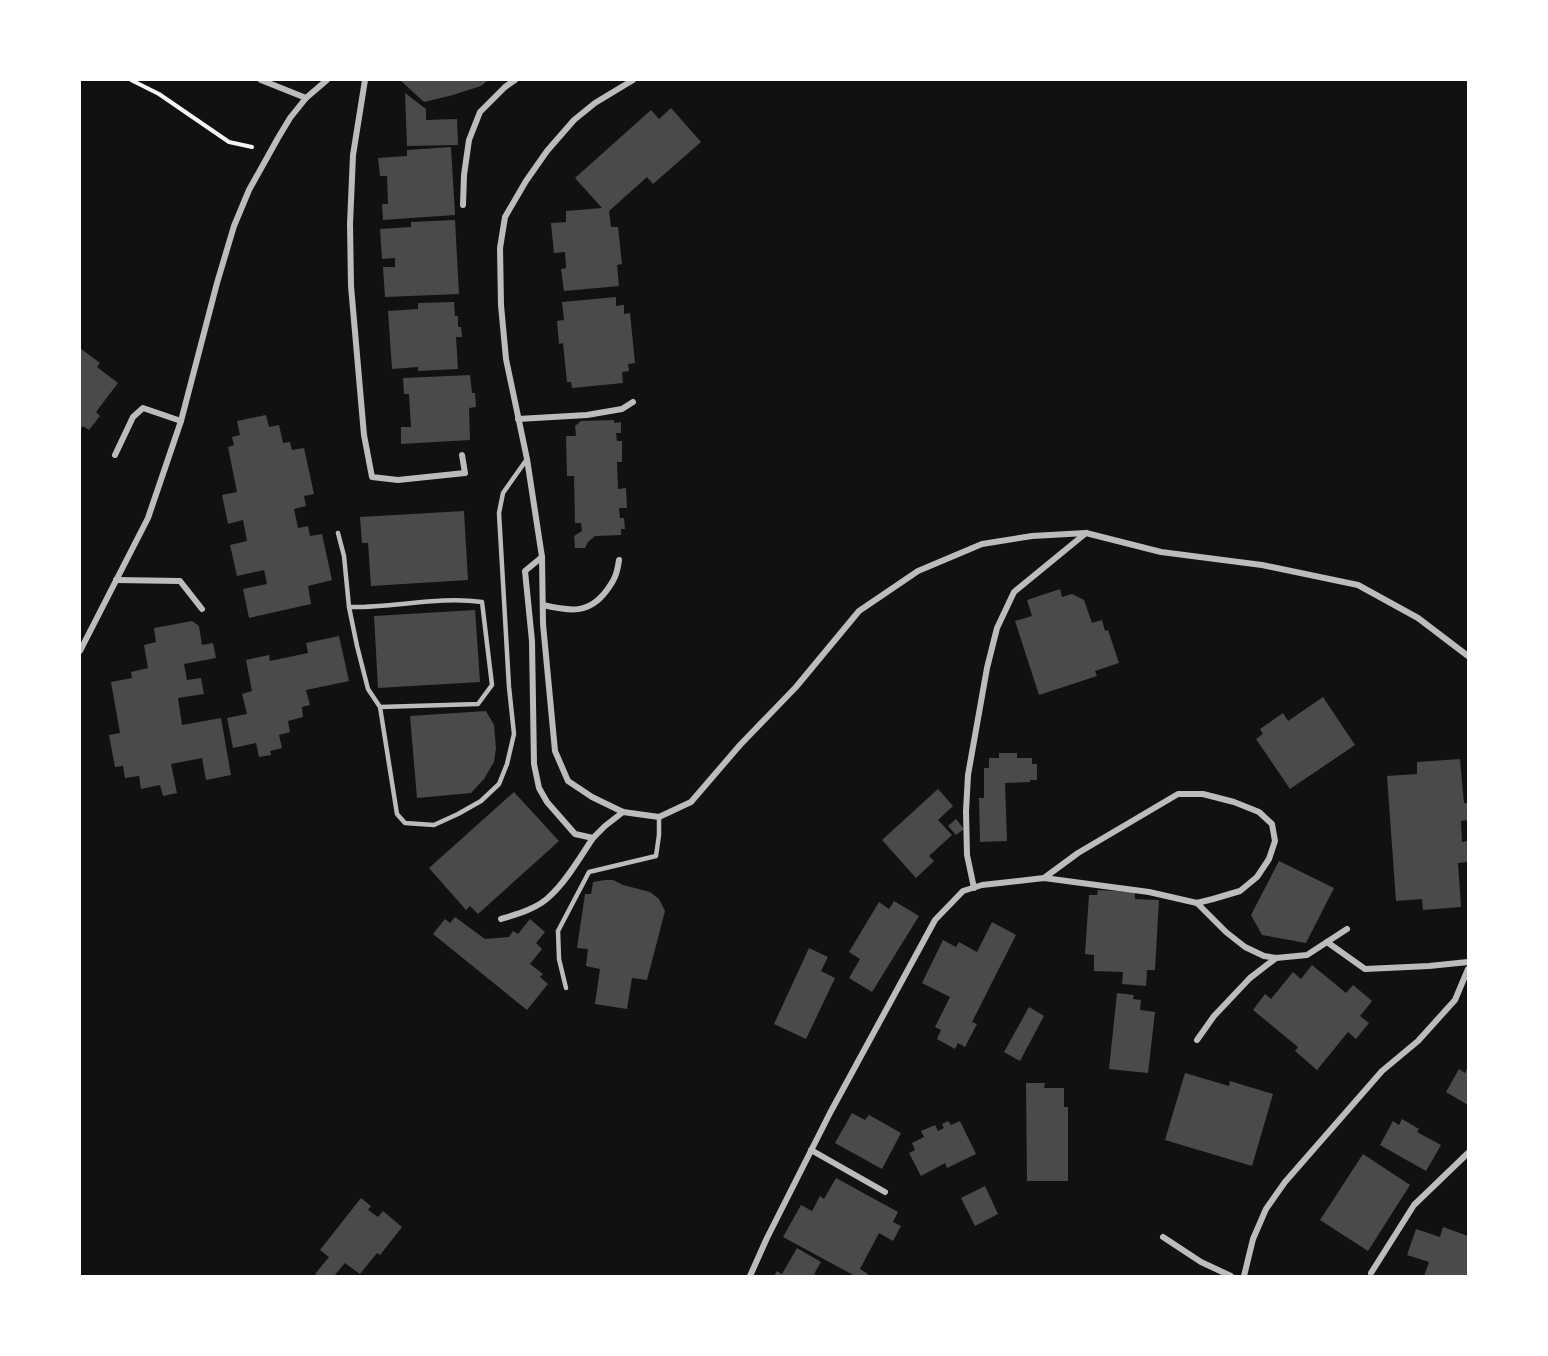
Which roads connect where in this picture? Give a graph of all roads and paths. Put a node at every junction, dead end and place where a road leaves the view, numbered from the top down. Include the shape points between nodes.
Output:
1 (130, 80) edge
2 (261, 80) edge
3 (327, 80) edge
4 (365, 80) edge
5 (515, 80) edge
6 (633, 80) edge
7 (274, 82) edge
8 (306, 98) junction
9 (270, 151) junction
10 (463, 206) dead end
11 (633, 402) dead end
12 (518, 419) junction
13 (181, 421) junction
14 (115, 455) dead end
15 (462, 455) dead end
16 (527, 459) junction
17 (1086, 532) junction
18 (338, 533) dead end
19 (543, 557) junction
20 (619, 560) dead end
21 (116, 580) junction
22 (543, 605) junction
23 (349, 607) junction
24 (202, 609) dead end
25 (80, 651) edge
26 (1468, 656) edge
27 (380, 707) junction
28 (623, 813) junction
29 (659, 817) junction
30 (593, 838) junction
31 (1044, 878) junction
32 (974, 888) junction
33 (1197, 903) junction
34 (501, 919) dead end
35 (1347, 929) dead end
36 (1327, 942) junction
37 (1276, 958) junction
38 (1468, 962) edge
39 (1468, 969) edge
40 (566, 988) dead end
41 (1197, 1040) dead end
42 (811, 1150) junction
43 (1468, 1153) edge
44 (885, 1192) dead end
45 (1163, 1237) dead end
46 (1371, 1273) dead end
47 (750, 1276) edge
48 (1231, 1276) edge
49 (1244, 1276) edge

1 - 9 path via 159,94 229,142
2 - 7 street
3 - 8 street
4 - 15 street via 353,155 351,286 364,435 372,477 398,480 465,473
5 - 10 street via 480,112 469,140
6 - 12 street via 574,120 547,151 505,217 500,248 501,304 506,359
7 - 8 street
8 - 9 street
9 - 13 street via 234,226
11 - 12 street via 622,409 587,416
12 - 16 street
13 - 14 street via 143,408 133,417
13 - 21 street via 148,518
16 - 19 street
16 - 27 lane via 502,493 499,513 514,734 499,784 481,801 434,825 405,824 397,814
17 - 26 street via 1161,552 1262,565 1358,585 1418,618
17 - 29 street via 982,544 918,571 860,611 691,802
17 - 32 street via 1014,592 997,628 968,775 967,855
18 - 23 lane
19 - 22 street
19 - 30 street via 525,571 532,641 534,764 539,788 547,802 575,834
20 - 22 street via 617,576 595,604 582,609
21 - 24 street via 180,581
21 - 25 street
22 - 28 street via 555,751 568,781
23 - 27 lane via 368,689
23 - 27 lane via 461,599 482,602 492,685 478,704
28 - 29 street
28 - 30 street
29 - 40 lane via 656,856 589,872 573,901 558,931
30 - 34 street via 550,896
31 - 32 street
31 - 33 street via 1149,892
31 - 33 street via 1078,853 1178,794 1203,794 1259,812 1272,824 1275,841 1257,877 1240,891
32 - 42 street via 963,891 935,920
33 - 37 street via 1245,947
35 - 36 street
36 - 37 street via 1308,955
36 - 38 street via 1365,969
37 - 41 street via 1250,978
39 - 49 street via 1455,1000 1418,1041 1382,1071 1285,1182 1266,1209
42 - 44 street
42 - 47 street
43 - 46 street via 1414,1205
45 - 48 street

